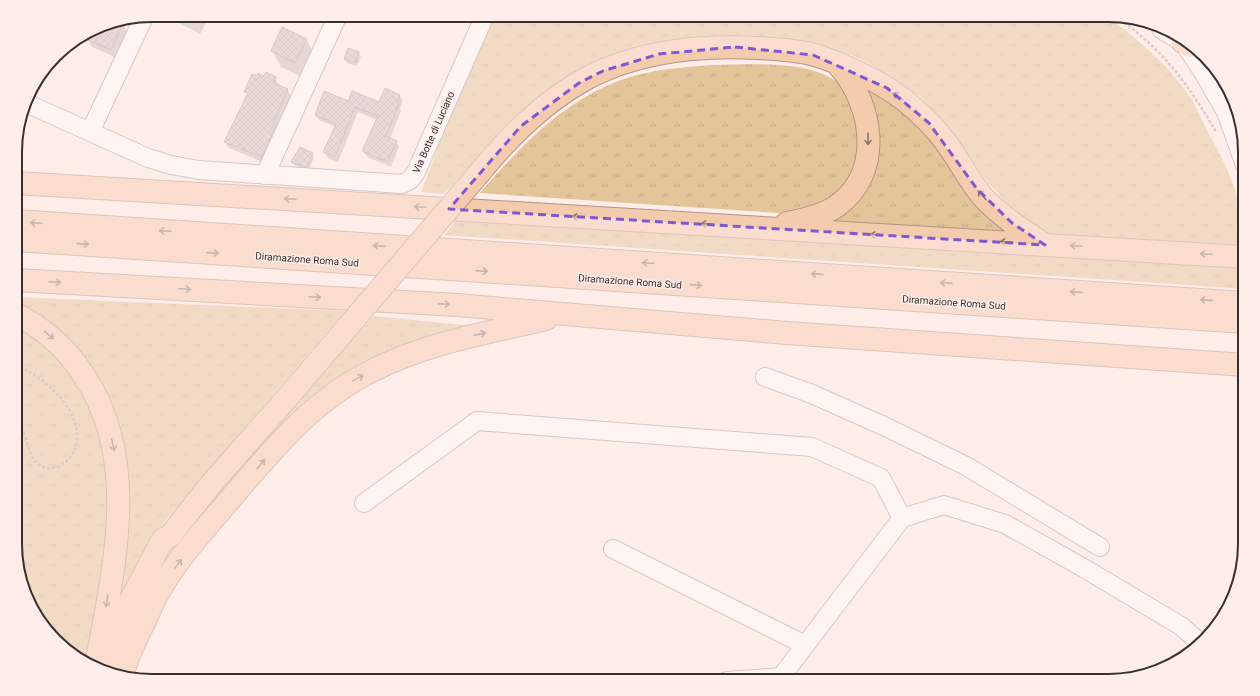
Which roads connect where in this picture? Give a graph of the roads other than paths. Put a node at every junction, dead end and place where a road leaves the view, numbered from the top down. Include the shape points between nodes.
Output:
1 (335, 22) edge
2 (482, 22) edge
3 (141, 23) edge
4 (1191, 53) edge
5 (839, 65) junction
6 (31, 105) edge
7 (90, 132) junction
8 (1238, 160) edge
9 (265, 174) junction
10 (22, 182) edge
11 (22, 221) edge
12 (746, 227) junction
13 (22, 240) edge
14 (1045, 245) junction
15 (1238, 256) edge
16 (22, 280) edge
17 (1238, 303) edge
18 (563, 314) junction
19 (22, 318) edge
20 (1238, 322) edge
21 (1238, 366) edge
22 (765, 377) dead end
23 (364, 503) dead end
24 (902, 518) junction
25 (170, 536) junction
26 (1100, 547) dead end
27 (613, 549) dead end
28 (1196, 639) edge
29 (805, 645) junction
30 (97, 662) edge
31 (105, 665) edge
32 (116, 669) edge
33 (124, 671) edge
34 (783, 674) edge

1 - 9 street
2 - 9 street, Via Botte di Luciano via 416,172 410,180 399,184
3 - 7 street
4 - 8 street via 1226,112
5 -> 12 highway via 852,82 865,115 868,146 861,176 840,203 825,212 794,222
14 -> 5 highway via 989,204 943,139 921,115 887,88
5 - 25 highway, bridge via 805,53 735,47 689,49 632,61 592,76 553,100 521,126 481,171 211,484
6 - 7 street, Via Botte di Luciano
7 - 9 street, Via Botte di Luciano via 163,163 199,170
12 -> 10 highway
17 -> 11 highway, Diramazione Roma Sud
14 -> 12 highway
13 -> 20 highway, Diramazione Roma Sud
15 -> 14 highway
16 -> 18 highway via 410,302
18 - 21 highway via 795,334
33 -> 18 highway via 160,589 178,562 272,451 329,397 372,371 418,352
19 -> 30 highway via 48,334 80,369 103,410 114,448 118,477 117,537
22 - 26 street via 812,394 966,466
23 - 24 street via 477,420 812,447 881,478
24 - 28 street via 944,505 1005,524 1082,566 1181,626
24 - 29 street
25 - 31 highway via 163,538 124,611
25 - 32 highway via 170,544 133,614
27 - 29 street
29 - 34 street

